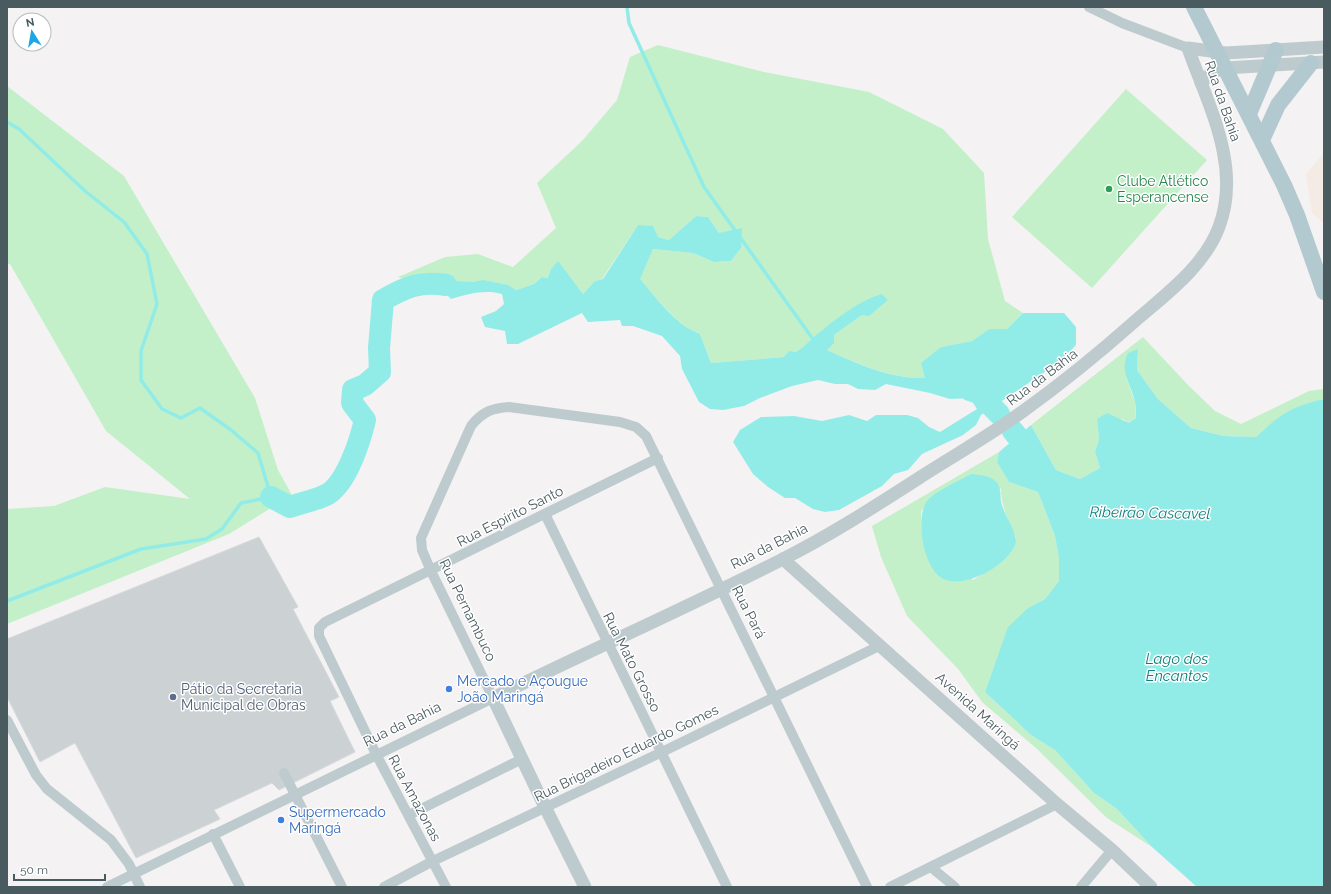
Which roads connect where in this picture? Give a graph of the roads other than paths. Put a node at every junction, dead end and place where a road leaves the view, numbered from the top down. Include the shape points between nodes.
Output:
1 (1089, 7) edge
2 (1194, 7) edge
3 (1324, 47) edge
4 (1188, 48) junction
5 (1276, 50) junction
6 (1217, 52) junction
7 (1318, 62) edge
8 (1270, 65) junction
9 (1225, 68) junction
10 (1201, 83) junction
11 (1249, 114) junction
12 (1262, 140) junction
13 (1324, 292) edge
14 (509, 407) joint
15 (658, 458) junction
16 (545, 514) junction
17 (783, 559) junction
18 (431, 571) junction
19 (721, 588) junction
20 (319, 636) joint
21 (606, 643) junction
22 (881, 645) junction
23 (775, 697) junction
24 (492, 698) junction
25 (7, 720) edge
26 (662, 752) junction
27 (376, 754) junction
28 (522, 759) junction
29 (284, 773) dead end
30 (295, 794) junction
31 (1057, 804) junction
32 (545, 807) junction
33 (409, 815) junction
34 (212, 834) junction
35 (1112, 850) junction
36 (433, 861) junction
37 (932, 868) junction
38 (133, 873) junction
39 (107, 887) edge
40 (140, 887) edge
41 (240, 887) edge
42 (342, 887) edge
43 (384, 887) edge
44 (446, 887) edge
45 (586, 887) edge
46 (727, 887) edge
47 (867, 887) edge
48 (890, 887) edge
49 (955, 887) edge
50 (1081, 887) edge
51 (1151, 887) edge

1 - 4 street via 1122,23
2 - 6 main road
3 - 5 street
4 - 6 street
4 - 10 street, Rua da Bahia
5 - 6 street
5 - 8 main road
6 - 9 main road
7 - 8 street
7 - 12 main road via 1278,105
8 - 9 street
8 - 11 main road
9 - 10 street via 1212,72
9 - 11 main road
10 - 17 street, Rua da Bahia via 1216,122 1227,171 1224,208 1219,228 1199,260 1182,280 1092,359 1020,414 874,507
11 - 12 main road
12 - 13 main road via 1298,215
14 - 15 street, Rua Pará via 636,426 646,436
14 - 18 street, Rua Pernambuco via 486,412 471,426 421,538 422,550
15 - 16 street, Rua Espírito Santo
15 - 19 street, Rua Pará
16 - 18 street, Rua Espírito Santo
16 - 21 street, Rua Mato Grosso
17 - 19 street, Rua da Bahia
17 - 22 street, Avenida Maringá
18 - 20 street, Rua Espírito Santo via 325,622 319,628
18 - 24 street, Rua Pernambuco
19 - 21 street, Rua da Bahia
19 - 23 street, Rua Pará
20 - 27 street, Rua Amazonas
21 - 24 street, Rua da Bahia
21 - 26 street, Rua Mato Grosso
22 - 23 street, Rua Brigadeiro Eduardo Gomes
22 - 31 street, Avenida Maringá
23 - 26 street, Rua Brigadeiro Eduardo Gomes
23 - 47 street, Rua Pará
24 - 27 street, Rua da Bahia
24 - 28 street, Rua Pernambuco
25 - 38 street via 36,775 47,789 92,823 122,853
26 - 32 street, Rua Brigadeiro Eduardo Gomes
26 - 46 street, Rua Mato Grosso
27 - 30 street, Rua da Bahia
27 - 33 street, Rua Amazonas
28 - 32 street, Rua Pernambuco
28 - 33 street
29 - 30 street
30 - 34 street, Rua da Bahia
30 - 42 street
31 - 35 street, Avenida Maringá
31 - 37 street
32 - 36 street, Rua Brigadeiro Eduardo Gomes
32 - 45 street, Rua Pernambuco
33 - 36 street, Rua Amazonas
34 - 38 street, Rua da Bahia
34 - 41 street
35 - 50 street
35 - 51 street, Avenida Maringá
36 - 43 street, Rua Brigadeiro Eduardo Gomes
36 - 44 street, Rua Amazonas
37 - 48 street
37 - 49 street
38 - 39 street, Rua da Bahia
38 - 40 street

